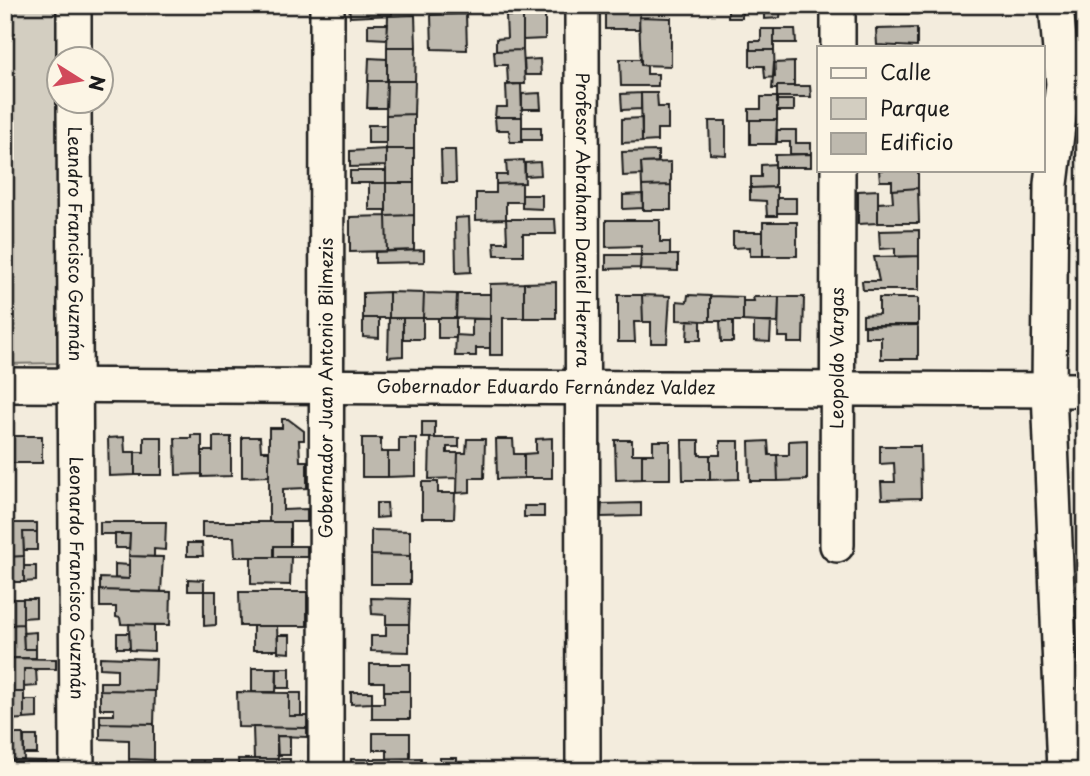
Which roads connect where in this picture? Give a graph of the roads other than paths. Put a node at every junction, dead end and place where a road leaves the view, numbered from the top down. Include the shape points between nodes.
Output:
1 (74, 5) edge
2 (327, 5) edge
3 (582, 5) edge
4 (838, 5) edge
5 (1056, 5) edge
6 (74, 46) edge
7 (838, 46) edge
8 (74, 116) edge
9 (838, 172) edge
10 (5, 385) edge
11 (74, 386) junction
12 (328, 386) junction
13 (582, 390) junction
14 (838, 390) junction
15 (1049, 390) junction
16 (1085, 390) edge
17 (837, 545) dead end
18 (77, 771) edge
19 (326, 771) edge
20 (583, 771) edge
21 (1064, 771) edge

1 - 6 street
2 - 12 street, Gobernador Juan Antonio Bilmezis
3 - 13 street, Profesor Abraham Daniel Herrera
4 - 7 street
5 - 15 street via 1063,83 1051,184
8 - 11 street, Leandro Francisco Guzmán
9 - 14 street, Leopoldo Vargas
10 - 11 street, Gobernador Eduardo Fernández Valdez
11 - 12 street, Gobernador Eduardo Fernández Valdez
11 - 18 street, Leonardo Francisco Guzmán
12 - 13 street, Gobernador Eduardo Fernández Valdez
12 - 19 street, Gobernador Juan Antonio Bilmezis
13 - 14 street, Gobernador Eduardo Fernández Valdez
13 - 20 street, Profesor Abraham Daniel Herrera
14 - 15 street, Gobernador Eduardo Fernández Valdez
14 - 17 street, Leopoldo Vargas
15 - 16 street, Gobernador Eduardo Fernández Valdez
15 - 21 street

